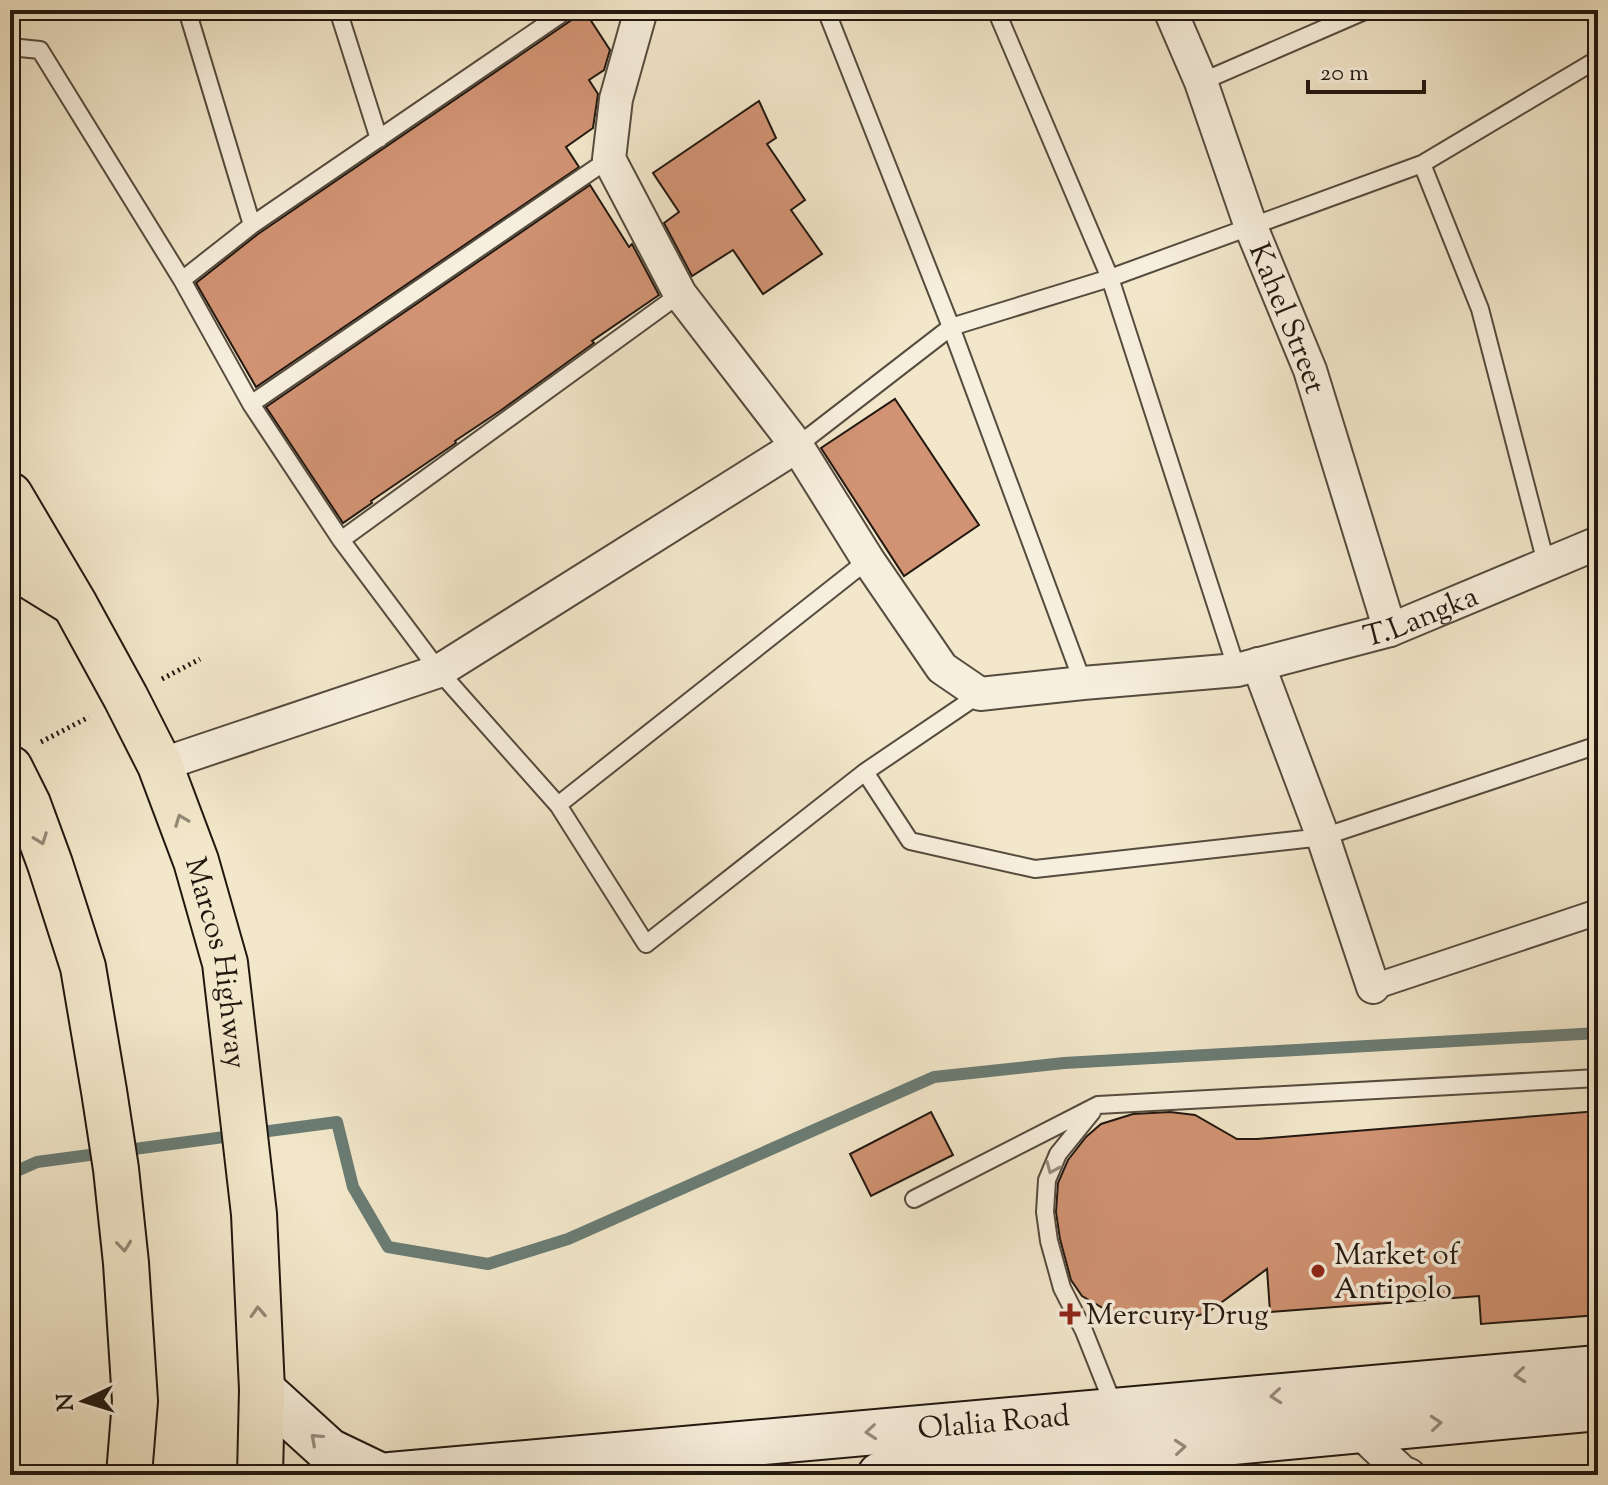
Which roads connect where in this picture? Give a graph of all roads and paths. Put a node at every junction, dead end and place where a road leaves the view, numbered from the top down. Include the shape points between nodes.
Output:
1 (187, 10) edge
2 (338, 10) edge
3 (567, 10) edge
4 (641, 10) edge
5 (826, 10) edge
6 (996, 10) edge
7 (1170, 10) edge
8 (1367, 10) edge
9 (10, 47) edge
10 (1598, 59) edge
11 (1201, 82) junction
12 (379, 139) junction
13 (609, 159) junction
14 (1422, 164) junction
15 (252, 225) junction
16 (1251, 227) junction
17 (1110, 278) junction
18 (182, 280) junction
19 (680, 294) junction
20 (951, 327) junction
21 (251, 404) junction
22 (797, 446) junction
23 (10, 495) edge
24 (341, 540) junction
25 (1598, 543) edge
26 (868, 560) junction
27 (1546, 563) junction
28 (10, 564) edge
29 (75, 605) junction
30 (1390, 630) junction
31 (1248, 667) junction
32 (439, 671) junction
33 (1083, 683) junction
34 (980, 694) junction
35 (1598, 745) edge
36 (160, 765) junction
37 (10, 768) edge
38 (865, 772) junction
39 (558, 805) junction
40 (1323, 837) junction
41 (1598, 912) edge
42 (1373, 987) joint
43 (1598, 1078) edge
44 (1098, 1105) junction
45 (914, 1199) dead end
46 (1598, 1368) edge
47 (262, 1390) junction
48 (1598, 1408) edge
49 (1356, 1410) junction
50 (1118, 1432) junction
51 (129, 1475) edge
52 (260, 1475) edge
53 (379, 1475) edge
54 (390, 1475) edge
55 (880, 1475) edge
56 (1409, 1475) edge

1 - 15 lane
2 - 12 lane
3 - 12 lane
4 - 13 street via 616,99
5 - 20 lane
6 - 17 lane
7 - 11 street, Kahel Street
8 - 11 lane
9 - 18 lane via 40,50
10 - 14 lane
11 - 16 street, Kahel Street
12 - 15 lane
13 - 19 street
13 - 21 lane
14 - 16 lane
14 - 27 lane via 1480,309
15 - 18 lane
16 - 17 lane
16 - 30 street, Kahel Street via 1310,370
17 - 20 lane
17 - 31 lane
18 - 21 lane
19 - 22 street
19 - 24 lane
20 - 22 lane
20 - 33 lane
21 - 24 lane
22 - 26 street
22 - 32 street
23 - 29 main road, Marcos Highway
24 - 32 lane
25 - 27 street, T.Langka
26 - 34 street via 942,668
26 - 39 lane
27 - 30 street, T.Langka
28 - 29 main road
29 - 36 main road, Marcos Highway
30 - 31 street, T.Langka
31 - 33 street, T.Langka
31 - 40 street
32 - 36 street
32 - 39 lane
33 - 34 street, T.Langka
34 - 38 lane
35 - 40 lane
47 -> 36 main road, Marcos Highway via 254,1214 225,963 196,861
37 -> 51 main road via 28,804 83,967 104,1091 126,1263 135,1401
38 - 39 lane via 646,944
38 - 40 lane via 910,841 1035,869
40 - 42 street
41 - 42 street
43 - 44 lane
44 - 45 lane
44 -> 50 lane via 1058,1154 1047,1180 1045,1212 1062,1288 1084,1331
46 -> 49 main road, Olalia Road
47 - 52 main road, Marcos Highway
53 -> 47 main road via 329,1451
49 -> 48 main road, Olalia Road
49 - 50 main road, Olalia Road
49 - 56 street
50 -> 54 main road, Olalia Road
50 - 55 main road, Olalia Road

